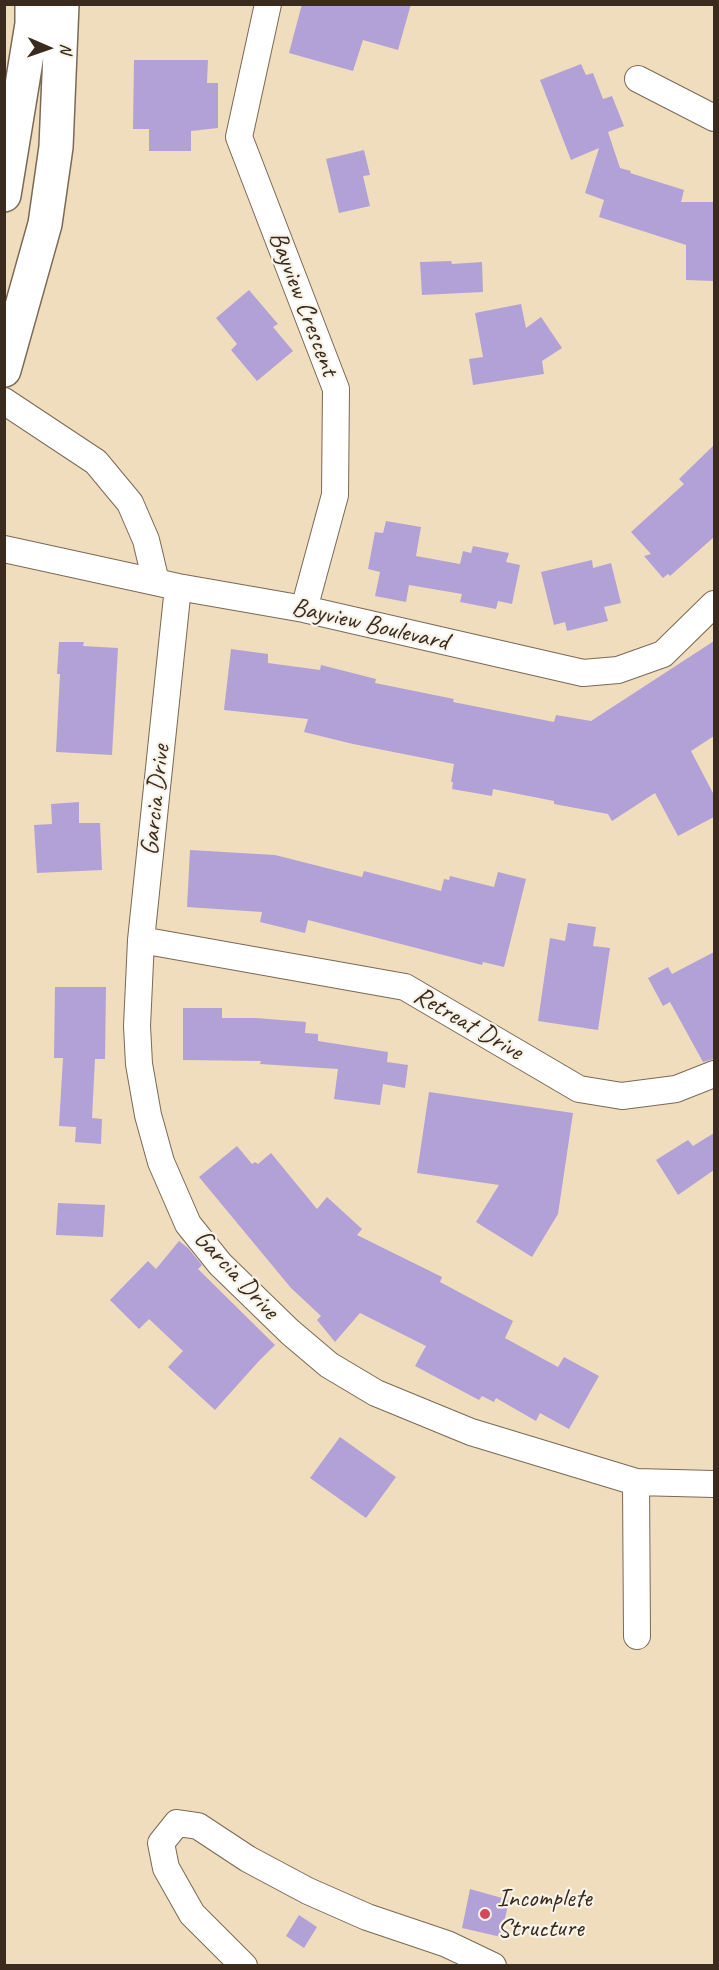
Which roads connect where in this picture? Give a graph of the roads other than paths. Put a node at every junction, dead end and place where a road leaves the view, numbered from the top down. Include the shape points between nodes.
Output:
1 (32, 4) edge
2 (62, 4) edge
3 (268, 4) edge
4 (638, 79) dead end
5 (714, 118) edge
6 (4, 195) edge
7 (4, 370) edge
8 (4, 401) edge
9 (4, 549) edge
10 (166, 585) junction
11 (714, 604) edge
12 (304, 609) junction
13 (141, 940) junction
14 (714, 1074) edge
15 (636, 1482) junction
16 (714, 1484) edge
17 (637, 1636) dead end
18 (244, 1965) edge
19 (493, 1965) edge

1 - 6 highway
2 - 7 highway via 56,147 45,224
3 - 12 street, Bayview Crescent via 239,137 336,389 335,495
4 - 5 street
8 - 10 street, Garcia Drive via 96,462 130,503
9 - 10 street, Bayview Boulevard
10 - 12 street, Bayview Boulevard
10 - 13 street, Garcia Drive
11 - 12 street, Bayview Boulevard via 663,654 618,670 583,673
13 - 14 street, Retreat Drive via 405,987 579,1089 622,1096 676,1089
13 - 15 street, Garcia Drive via 137,1026 148,1115 161,1162 188,1224 220,1264 329,1365 376,1393 471,1432
15 - 16 street, Garcia Drive
15 - 17 street
18 - 19 street via 192,1914 166,1868 161,1843 177,1823 198,1826 248,1860 328,1900

